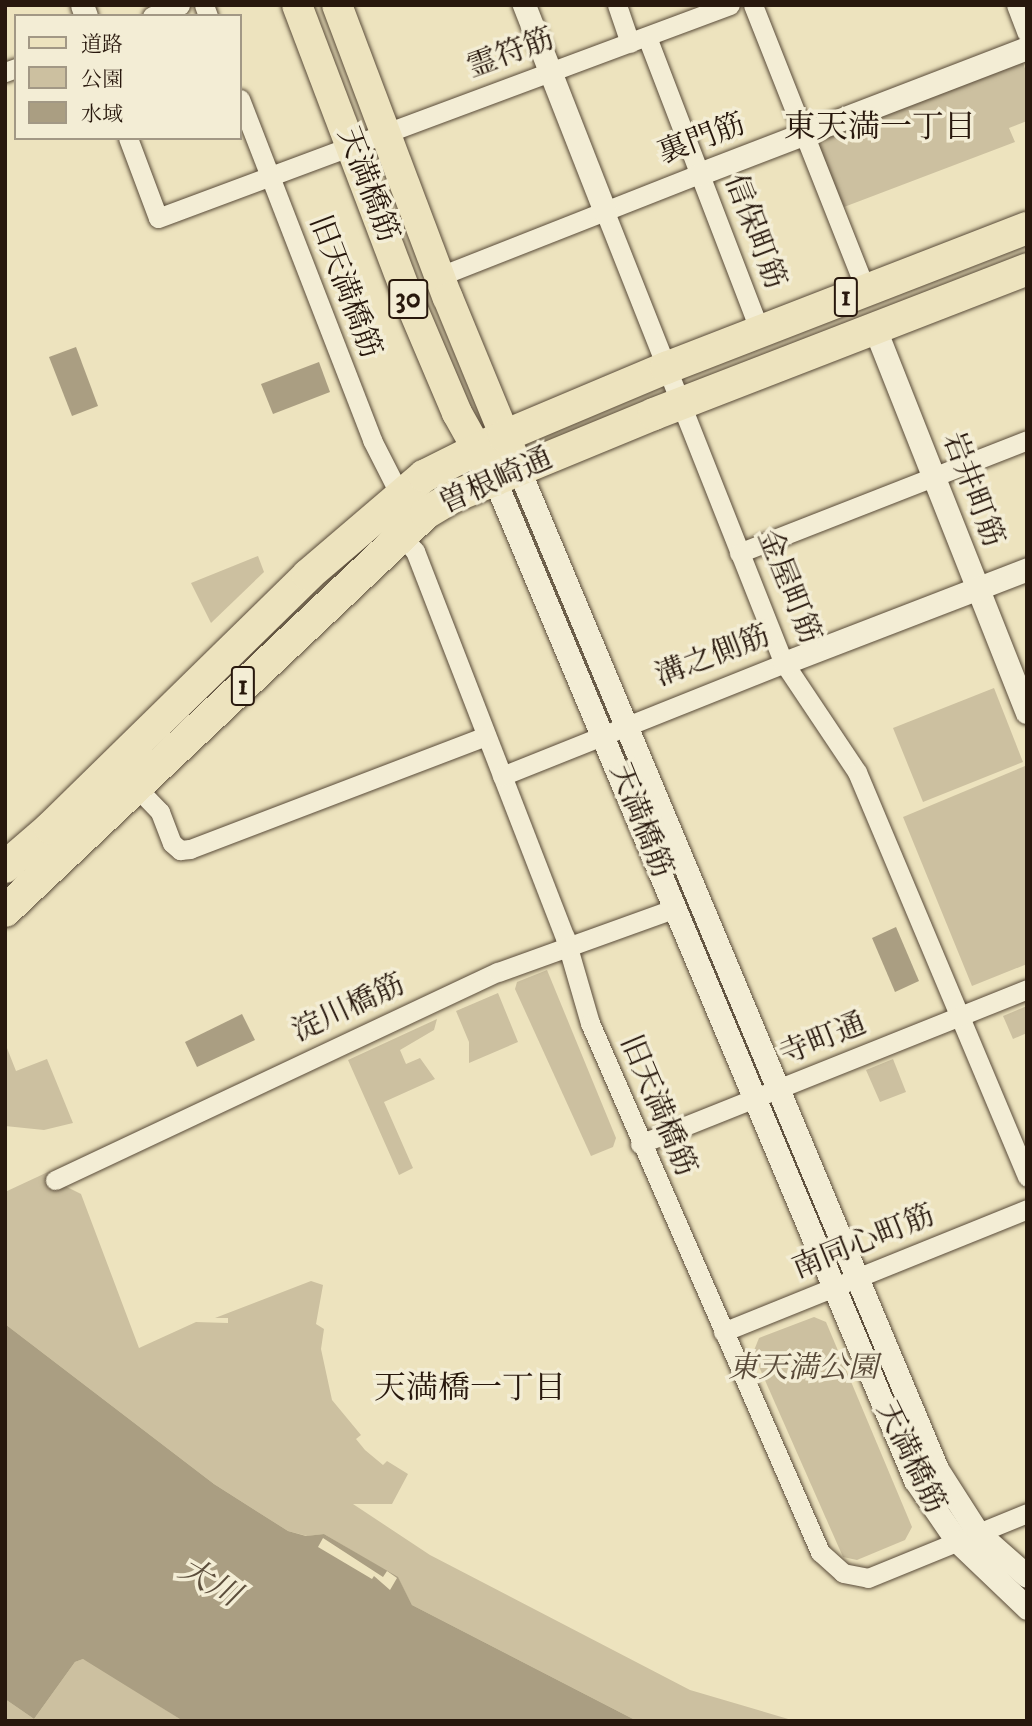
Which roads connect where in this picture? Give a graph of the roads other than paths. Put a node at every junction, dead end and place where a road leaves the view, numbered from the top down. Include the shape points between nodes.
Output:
1 (180, 5) edge
2 (298, 5) edge
3 (337, 5) edge
4 (524, 5) edge
5 (617, 5) edge
6 (730, 5) edge
7 (753, 5) edge
8 (1016, 5) edge
9 (157, 14) edge
10 (1027, 33) edge
11 (638, 40) junction
12 (1027, 48) edge
13 (556, 69) junction
14 (242, 104) edge
15 (388, 131) junction
16 (804, 135) junction
17 (129, 140) edge
18 (352, 144) junction
19 (699, 174) junction
20 (269, 176) junction
21 (604, 212) junction
22 (1027, 228) edge
23 (1027, 269) edge
24 (440, 276) junction
25 (866, 290) junction
26 (875, 329) junction
27 (760, 332) junction
28 (666, 368) junction
29 (681, 404) junction
30 (1027, 440) edge
31 (490, 443) junction
32 (507, 475) junction
33 (934, 476) junction
34 (400, 493) junction
35 (400, 534) junction
36 (739, 552) junction
37 (1027, 569) edge
38 (977, 588) junction
39 (784, 663) junction
40 (1027, 712) edge
41 (626, 725) junction
42 (604, 734) junction
43 (486, 736) junction
44 (502, 775) junction
45 (137, 788) junction
46 (5, 867) edge
47 (676, 908) junction
48 (5, 911) edge
49 (567, 950) junction
50 (1027, 989) edge
51 (960, 1015) junction
52 (767, 1094) junction
53 (640, 1144) junction
54 (1027, 1177) edge
55 (55, 1180) dead end
56 (1027, 1209) edge
57 (856, 1279) junction
58 (833, 1288) junction
59 (723, 1332) junction
60 (1027, 1513) edge
61 (968, 1537) junction
62 (1027, 1576) edge
63 (1027, 1608) edge

1 - 9 street
2 - 18 main road, 天満橋筋 / 30
3 - 15 main road, 天満橋筋 / 30
4 - 13 street, 金屋町筋
5 - 11 street, 信保町筋
6 - 11 street, 霊符筋
7 - 16 street
8 - 10 street
11 - 13 street, 霊符筋
11 - 19 street, 信保町筋
12 - 16 street, 裏門筋
13 - 15 street, 霊符筋
13 - 21 street, 金屋町筋
14 - 20 street, 旧天満橋筋
15 - 18 street, 霊符筋
15 - 24 main road, 天満橋筋 / 30
16 - 19 street, 裏門筋
16 - 25 street
17 - 20 street, 霊符筋 via 158,218
18 - 20 street, 霊符筋
18 - 31 main road, 天満橋筋 / 30 via 409,300
19 - 21 street, 裏門筋
19 - 27 street, 信保町筋
20 - 34 street, 旧天満橋筋 via 372,440
21 - 24 street, 裏門筋
21 - 28 street, 金屋町筋
22 - 25 highway, 曽根崎通 / 1
23 - 26 highway, 曽根崎通 / 1
24 - 31 main road, 天満橋筋 / 30
25 - 27 highway, 曽根崎通 / 1
26 - 29 highway, 曽根崎通 / 1
26 - 33 street, 岩井町筋
27 - 28 highway, 曽根崎通 / 1
28 - 29 street, 金屋町筋
28 - 31 highway, 曽根崎通 / 1
29 - 32 highway, 曽根崎通 / 1
29 - 36 street, 金屋町筋
30 - 33 street
31 - 32 main road, 天満橋筋 / 30
31 - 34 highway, 曽根崎通 / 1
32 - 35 highway, 曽根崎通 / 1 via 453,497
32 - 41 street, 天満橋筋
32 - 42 street, 天満橋筋
33 - 36 street
33 - 38 street, 岩井町筋
34 - 46 highway, 曽根崎通 / 1 via 308,575
35 - 43 street, 旧天満橋筋 via 415,551
35 - 45 highway, 曽根崎通 / 1
36 - 39 street, 金屋町筋
37 - 38 street, 溝之側筋
38 - 39 street, 溝之側筋
38 - 40 street, 岩井町筋
39 - 41 street, 溝之側筋
39 - 51 street, 金屋町筋 via 857,772
41 - 42 street, 溝之側筋
41 - 52 street, 天満橋筋
42 - 44 street, 溝之側筋
42 - 47 street, 天満橋筋
43 - 44 street, 旧天満橋筋
43 - 45 street via 190,849 180,850 172,843 160,813
44 - 49 street, 旧天満橋筋
45 - 48 highway, 曽根崎通 / 1
47 - 49 street, 淀川橋筋
47 - 52 street, 天満橋筋
49 - 53 street, 旧天満橋筋 via 590,1023
49 - 55 street, 淀川橋筋 via 498,972
50 - 51 street, 寺町通
51 - 52 street, 寺町通
51 - 54 street, 金屋町筋
52 - 53 street, 寺町通
52 - 57 street, 天満橋筋
52 - 58 street, 天満橋筋
53 - 59 street, 旧天満橋筋
56 - 57 street, 南同心町筋
57 - 58 street, 南同心町筋
57 - 61 street, 天満橋筋
58 - 59 street, 南同心町筋
58 - 61 street, 天満橋筋 via 915,1480
59 - 61 street, 旧天満橋筋 via 820,1552 833,1567 868,1578
60 - 61 street, 旧天満橋筋
61 - 62 street, 天満橋筋
61 - 63 street, 天満橋筋

